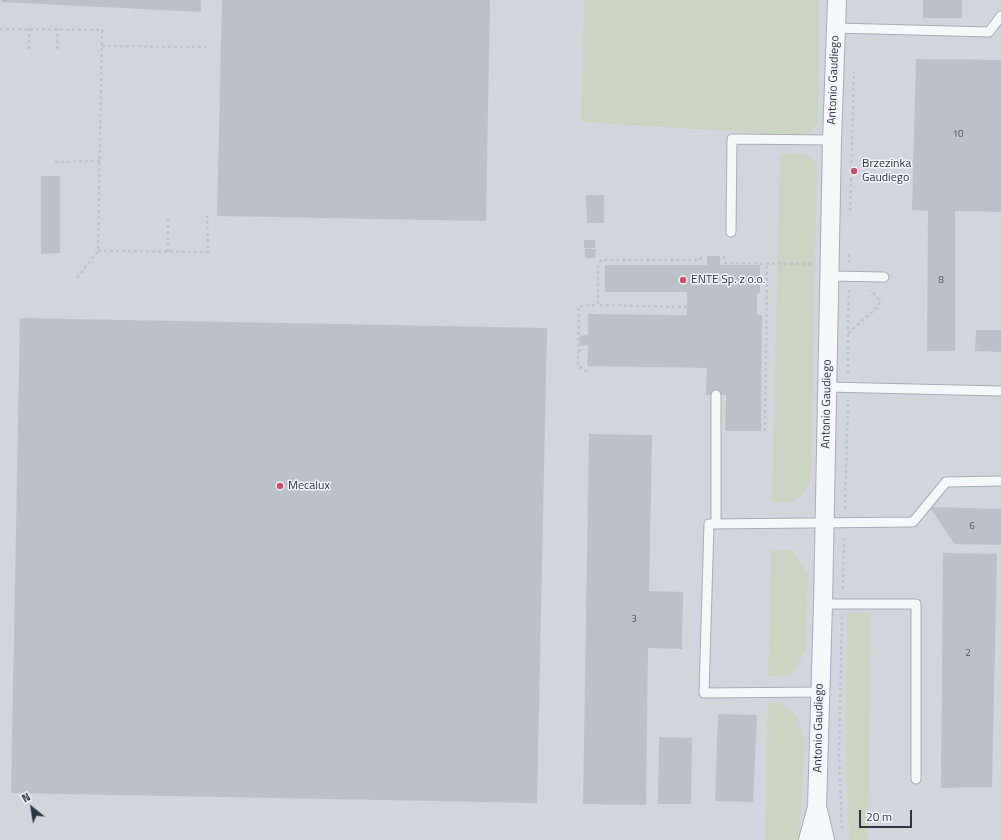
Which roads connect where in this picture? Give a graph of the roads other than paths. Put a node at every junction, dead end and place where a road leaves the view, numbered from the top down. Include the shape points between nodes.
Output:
1 (837, 0) edge
2 (1001, 16) edge
3 (836, 28) junction
4 (832, 140) junction
5 (731, 232) dead end
6 (823, 270) junction
7 (884, 277) dead end
8 (827, 387) junction
9 (1001, 391) edge
10 (716, 395) dead end
11 (1001, 481) edge
12 (825, 522) junction
13 (716, 524) junction
14 (823, 604) junction
15 (820, 692) junction
16 (916, 779) dead end
17 (817, 807) junction
18 (808, 840) edge
19 (825, 840) edge

1 - 3 street, Antonio Gaudiego
2 - 3 lane via 989,32
3 - 4 street, Antonio Gaudiego
4 - 5 lane via 732,139
4 - 6 street, Antonio Gaudiego
6 - 7 lane
6 - 8 street, Antonio Gaudiego
8 - 9 lane
8 - 12 street, Antonio Gaudiego
10 - 13 lane
11 - 12 lane via 946,482 913,522
12 - 13 lane
12 - 14 street, Antonio Gaudiego
13 - 15 lane via 709,524 704,693
14 - 15 street, Antonio Gaudiego
14 - 16 lane via 916,604
15 - 17 street, Antonio Gaudiego
17 - 18 street, Antonio Gaudiego
17 - 19 street, Antonio Gaudiego

